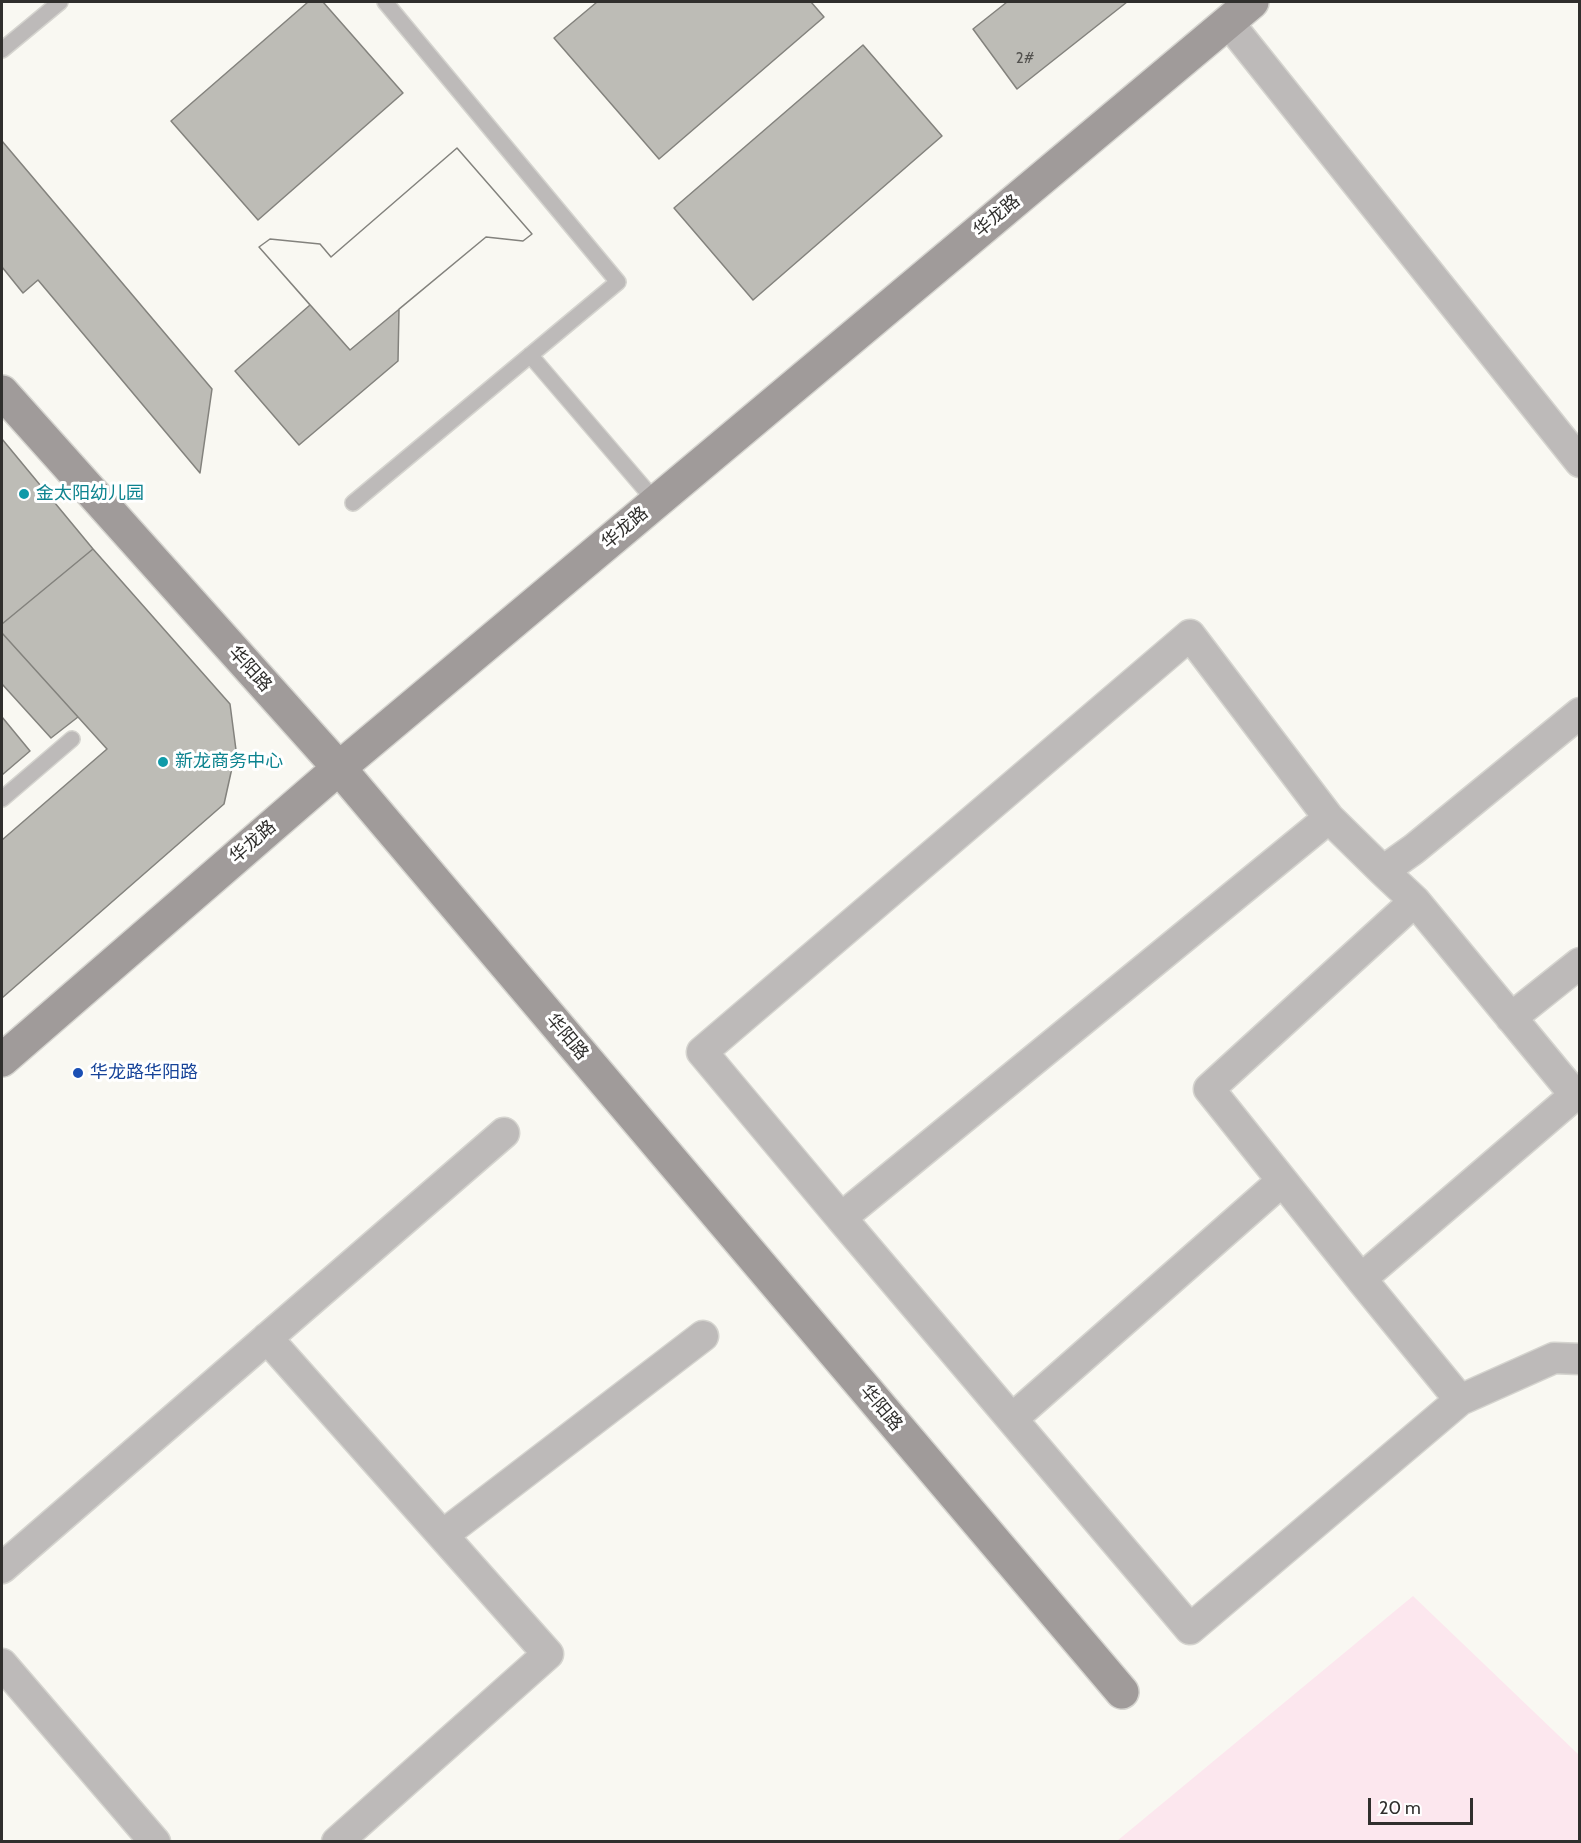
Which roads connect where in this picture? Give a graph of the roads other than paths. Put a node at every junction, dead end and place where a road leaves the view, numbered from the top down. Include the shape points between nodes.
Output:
1 (60, 2) edge
2 (385, 2) edge
3 (1240, 12) edge
4 (2, 50) edge
5 (530, 355) junction
6 (2, 392) edge
7 (1580, 462) edge
8 (656, 502) junction
9 (353, 503) dead end
10 (1580, 713) edge
11 (72, 739) dead end
12 (339, 768) junction
13 (2, 799) edge
14 (1329, 818) junction
15 (1383, 871) junction
16 (1415, 901) junction
17 (1580, 963) edge
18 (1511, 1018) junction
19 (2, 1060) edge
20 (504, 1133) dead end
21 (1282, 1180) junction
22 (841, 1218) junction
23 (1361, 1279) junction
24 (703, 1336) dead end
25 (267, 1338) junction
26 (1580, 1359) edge
27 (1460, 1400) junction
28 (1012, 1419) junction
29 (443, 1535) junction
30 (2, 1568) edge
31 (2, 1664) edge
32 (1122, 1692) dead end
33 (148, 1839) edge
34 (338, 1842) edge

1 - 4 lane
2 - 5 lane via 618,282
3 - 7 street
3 - 8 street, 华龙路
5 - 8 lane
5 - 9 lane
6 - 12 street, 华阳路
8 - 12 street, 华龙路
10 - 15 street
11 - 13 lane
12 - 19 street, 华龙路
12 - 32 street, 华阳路
14 - 15 street
14 - 22 street
14 - 22 street via 1190,635 702,1052
15 - 16 street
16 - 18 street
16 - 21 street via 1209,1089
17 - 18 street
18 - 23 street via 1575,1095
20 - 25 street
21 - 23 street
21 - 28 street
22 - 28 street
23 - 27 street
24 - 29 street
25 - 29 street
25 - 30 street
26 - 27 street via 1554,1358
27 - 28 street via 1190,1629
29 - 34 street via 548,1654
31 - 33 street

